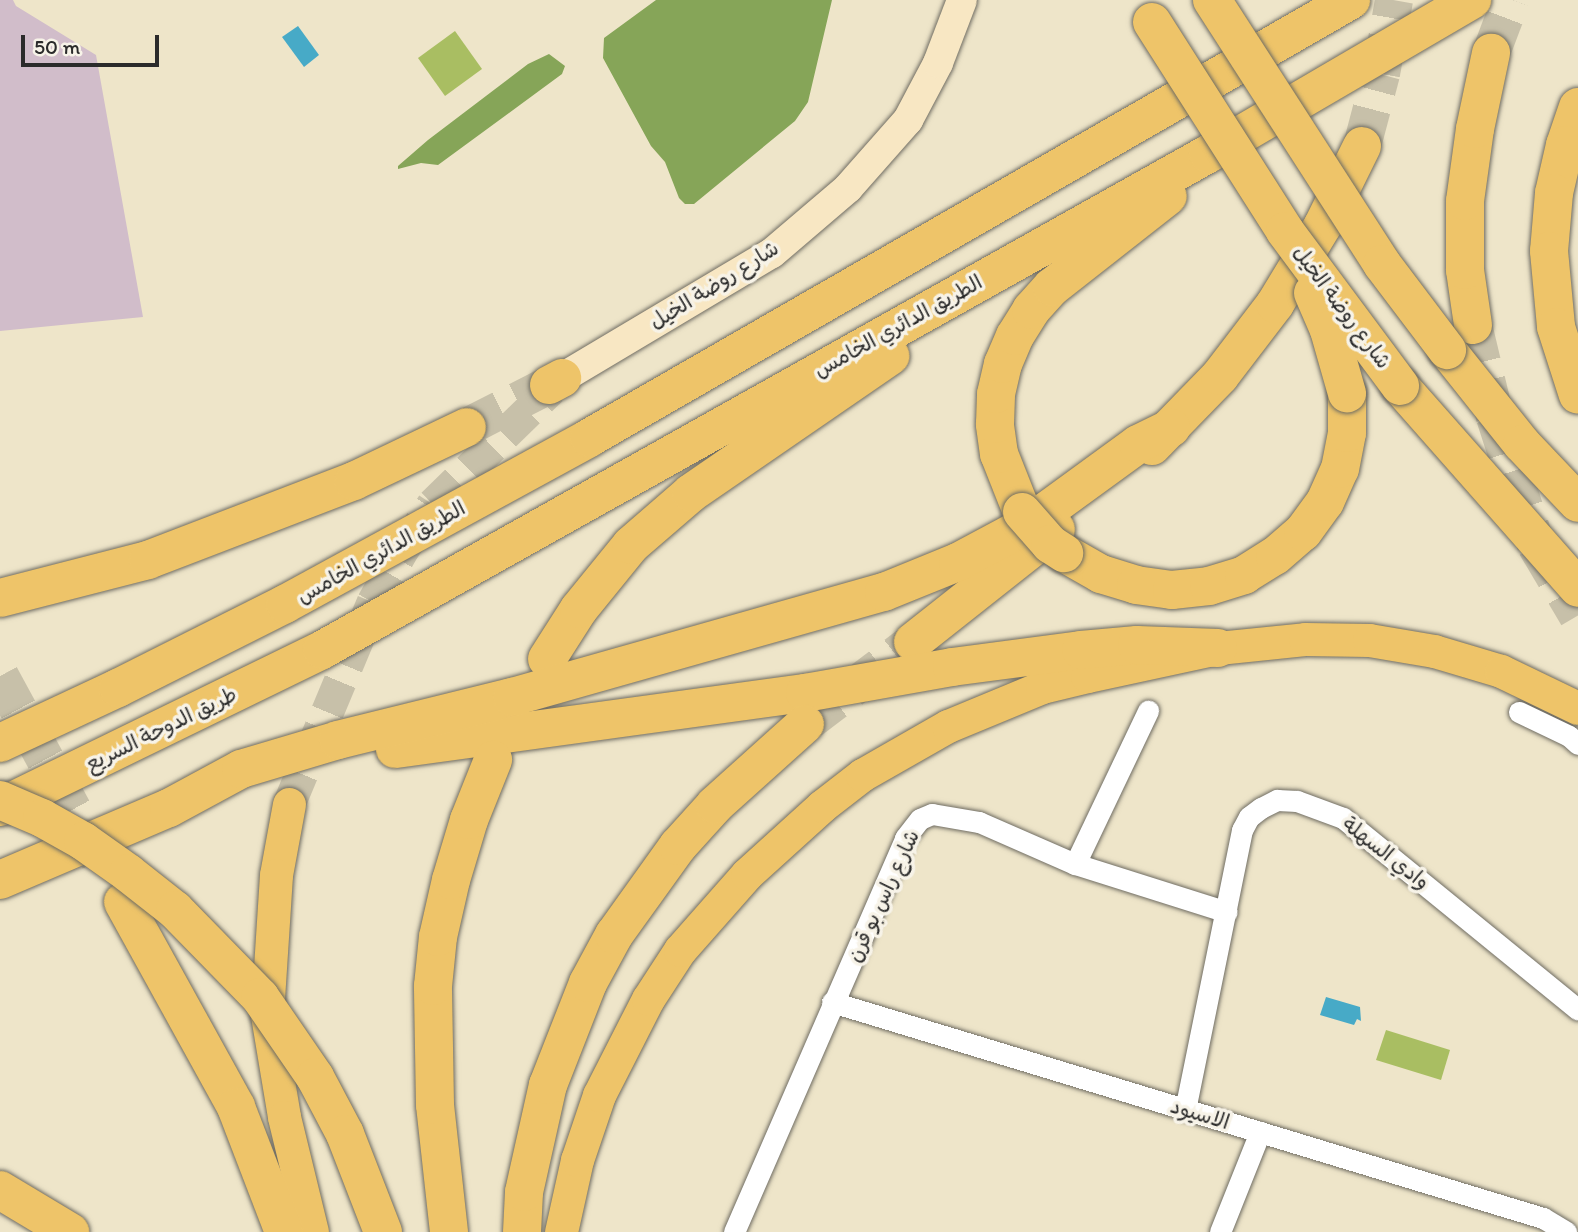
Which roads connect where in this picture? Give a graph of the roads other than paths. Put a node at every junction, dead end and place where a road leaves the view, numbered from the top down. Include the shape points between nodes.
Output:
1 (962, 0) edge
2 (1212, 0) edge
3 (1472, 0) edge
4 (1346, 2) edge
5 (1147, 11) edge
6 (1491, 53) tunnel mouth
7 (1578, 107) edge
8 (1362, 146) tunnel mouth
9 (1208, 154) junction
10 (1285, 231) junction
11 (954, 294) junction
12 (1460, 338) junction
13 (554, 384) tunnel mouth
14 (1578, 395) edge
15 (467, 427) tunnel mouth
16 (1171, 428) junction
17 (1578, 503) edge
18 (1578, 588) edge
19 (0, 598) edge
20 (913, 642) tunnel mouth
21 (1218, 648) junction
22 (322, 650) joint
23 (547, 659) dead end
24 (1578, 709) edge
25 (1148, 711) dead end
26 (1519, 712) dead end
27 (805, 724) tunnel mouth
28 (3, 741) edge
29 (1578, 744) edge
30 (493, 760) dead end
31 (0, 800) edge
32 (289, 804) tunnel mouth
33 (0, 807) edge
34 (169, 808) junction
35 (1075, 864) junction
36 (0, 880) edge
37 (123, 902) dead end
38 (1227, 912) junction
39 (832, 1002) junction
40 (1578, 1010) edge
41 (1185, 1110) junction
42 (1260, 1132) junction
43 (0, 1190) edge
44 (1537, 1225) edge
45 (70, 1232) edge
46 (284, 1232) edge
47 (312, 1232) edge
48 (383, 1232) edge
49 (449, 1232) edge
50 (522, 1232) edge
51 (561, 1232) edge
52 (734, 1232) edge
53 (1220, 1232) edge
54 (1566, 1232) edge

1 - 13 street, شارع روضة الخيل via 938,62 908,120 848,188 772,253
2 - 12 highway, bridge via 1374,252
3 - 9 highway, الطريق الدائري الخامس
4 - 28 highway, الطريق الدائري الخامس via 601,431 285,604
5 - 10 highway, شارع روضة الخيل, bridge
6 - 12 highway via 1465,201
7 - 14 highway via 1554,193 1549,251 1556,327
8 - 16 highway via 1323,225 1275,304 1220,376
9 - 10 highway, bridge via 1158,207 1052,288 1031,310 1003,364 996,394 999,454 1022,512 1050,544 1101,574 1172,590 1209,586 1244,575 1303,532 1325,502 1340,469 1347,433 1347,393 1329,330
9 - 11 highway, الطريق الدائري الخامس
10 - 18 highway, شارع روضة الخيل, bridge via 1400,386
11 - 22 highway, الطريق الدائري الخامس
11 - 23 highway via 889,357 691,493 631,545
12 - 17 highway via 1522,444
15 - 19 highway via 354,481 148,560
16 - 20 highway via 1109,486
16 - 34 highway via 1138,444 1018,530 958,562 884,592 512,698 277,758 241,769
21 - 24 main road via 1331,639 1434,651 1501,671
21 - 34 highway via 1137,645 1081,650 410,746
21 - 51 main road via 1042,687 992,705 862,775 783,839 712,911 680,950 641,1011 588,1123
22 - 33 highway, طريق الدوحة السريع
25 - 35 street
26 - 29 street
27 - 50 highway via 715,805 678,846 614,935 571,1020 548,1085 526,1178
30 - 49 highway via 451,880 433,986 435,1105
31 - 48 highway, bridge via 83,841 128,873 176,910 260,997 315,1077 345,1134
32 - 47 main road via 274,888 267,1016 284,1117
34 - 36 highway
35 - 38 street, شارع راس بو قرن
35 - 39 street, شارع راس بو قرن via 979,822 932,814 920,819 905,838
37 - 46 highway via 230,1095
38 - 40 street, وادي السهلة via 1242,830 1249,817 1277,800 1297,801 1354,826
38 - 41 street, وادي السهلة
39 - 41 street, الاسيود
39 - 52 street, شارع راس بو قرن
41 - 42 street, الاسيود
42 - 44 street, الاسيود
42 - 53 street
43 - 45 highway
44 - 54 street, الاسيود

